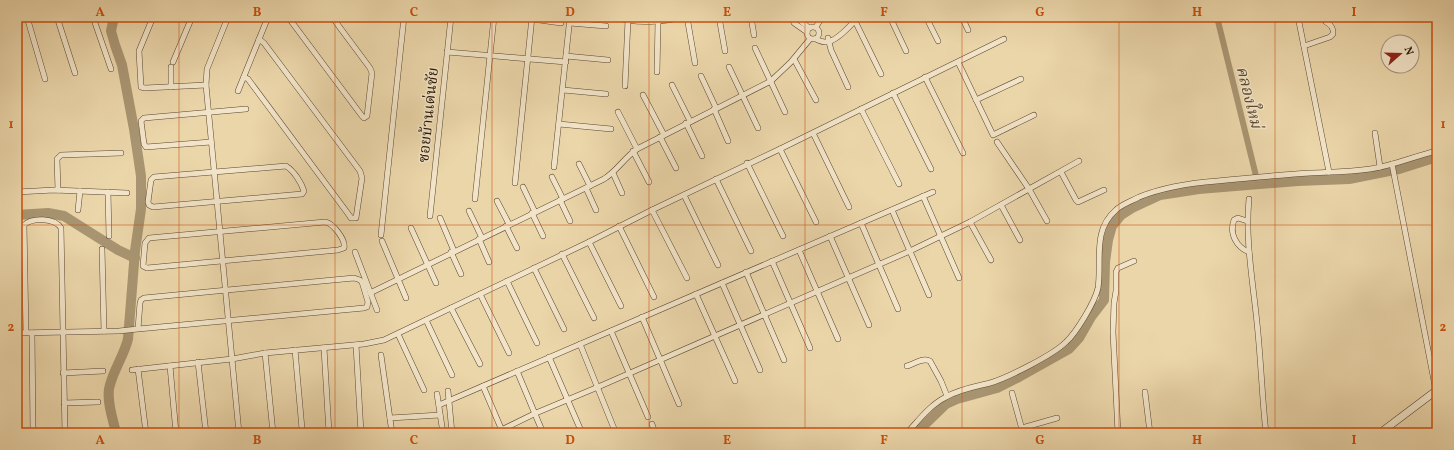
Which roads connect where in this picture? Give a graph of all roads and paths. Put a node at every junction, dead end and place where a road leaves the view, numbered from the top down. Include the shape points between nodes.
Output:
1 (27, 17) edge
2 (57, 17) edge
3 (93, 17) edge
4 (153, 17) edge
5 (192, 17) edge
6 (228, 17) edge
7 (268, 17) edge
8 (288, 17) edge
9 (332, 17) edge
10 (404, 17) edge
11 (451, 17) edge
12 (494, 17) edge
13 (616, 17) edge
14 (687, 17) edge
15 (719, 17) edge
16 (751, 17) edge
17 (791, 17) edge
18 (796, 17) edge
19 (822, 17) edge
20 (890, 17) edge
21 (926, 17) edge
22 (962, 17) edge
23 (1298, 17) edge
24 (532, 18) edge
25 (646, 19) edge
26 (857, 19) edge
27 (570, 20) edge
28 (628, 20) junction
29 (658, 22) junction
30 (1326, 22) dead end
31 (561, 23) dead end
32 (606, 26) dead end
33 (816, 27) junction
34 (808, 30) junction
35 (968, 30) dead end
36 (754, 35) dead end
37 (820, 35) junction
38 (259, 39) junction
39 (813, 39) junction
40 (830, 39) junction
41 (1004, 39) dead end
42 (938, 41) dead end
43 (1304, 46) junction
44 (755, 48) dead end
45 (725, 50) dead end
46 (906, 51) dead end
47 (447, 52) junction
48 (490, 56) junction
49 (566, 56) junction
50 (528, 59) junction
51 (794, 59) junction
52 (608, 60) dead end
53 (566, 62) junction
54 (958, 62) junction
55 (695, 63) dead end
56 (729, 66) dead end
57 (111, 69) dead end
58 (656, 72) dead end
59 (75, 73) dead end
60 (880, 74) dead end
61 (701, 76) dead end
62 (244, 77) junction
63 (926, 77) junction
64 (45, 78) dead end
65 (1021, 79) dead end
66 (770, 81) junction
67 (206, 85) junction
68 (672, 85) dead end
69 (625, 86) dead end
70 (171, 87) junction
71 (848, 87) dead end
72 (238, 90) dead end
73 (563, 90) junction
74 (893, 93) junction
75 (606, 94) dead end
76 (643, 95) dead end
77 (743, 96) junction
78 (816, 100) dead end
79 (976, 100) junction
80 (715, 108) junction
81 (861, 109) junction
82 (246, 110) dead end
83 (618, 112) dead end
84 (785, 112) dead end
85 (208, 114) junction
86 (1034, 115) dead end
87 (688, 122) junction
88 (559, 124) junction
89 (611, 128) dead end
90 (758, 128) dead end
91 (813, 133) junction
92 (1375, 133) dead end
93 (662, 136) junction
94 (728, 141) dead end
95 (211, 142) junction
96 (997, 142) dead end
97 (780, 149) junction
98 (635, 150) junction
99 (1437, 151) edge
100 (121, 153) dead end
101 (962, 153) dead end
102 (702, 156) dead end
103 (1079, 161) dead end
104 (747, 163) junction
105 (579, 164) dead end
106 (1392, 165) junction
107 (554, 167) dead end
108 (1380, 167) junction
109 (676, 168) dead end
110 (931, 169) dead end
111 (214, 172) junction
112 (613, 172) junction
113 (1061, 172) junction
114 (1329, 172) junction
115 (552, 177) dead end
116 (716, 179) junction
117 (649, 182) dead end
118 (515, 183) dead end
119 (899, 184) dead end
120 (523, 187) dead end
121 (588, 187) junction
122 (1029, 189) junction
123 (58, 190) junction
124 (1104, 190) dead end
125 (80, 191) junction
126 (17, 192) edge
127 (108, 192) junction
128 (933, 192) dead end
129 (127, 193) dead end
130 (622, 193) dead end
131 (684, 195) junction
132 (923, 196) junction
133 (475, 199) dead end
134 (1249, 199) dead end
135 (562, 200) junction
136 (497, 201) dead end
137 (217, 202) junction
138 (1001, 205) junction
139 (849, 207) dead end
140 (78, 210) dead end
141 (596, 210) dead end
142 (652, 210) junction
143 (892, 210) junction
144 (469, 212) dead end
145 (534, 213) junction
146 (430, 216) dead end
147 (440, 218) dead end
148 (570, 221) dead end
149 (1247, 221) junction
150 (816, 222) dead end
151 (970, 222) junction
152 (1047, 222) dead end
153 (861, 223) junction
154 (508, 225) junction
155 (619, 226) junction
156 (411, 228) dead end
157 (220, 231) junction
158 (109, 236) dead end
159 (543, 236) dead end
160 (783, 236) dead end
161 (830, 236) junction
162 (940, 237) junction
163 (480, 238) junction
164 (1020, 240) dead end
165 (588, 242) junction
166 (517, 248) dead end
167 (102, 250) dead end
168 (799, 250) junction
169 (751, 251) dead end
170 (910, 251) junction
171 (355, 252) dead end
172 (453, 252) junction
173 (1249, 252) junction
174 (562, 254) junction
175 (991, 260) dead end
176 (222, 261) junction
177 (772, 261) junction
178 (1134, 261) dead end
179 (489, 262) dead end
180 (428, 264) junction
181 (879, 264) junction
182 (718, 265) dead end
183 (534, 268) junction
184 (746, 272) junction
185 (461, 274) dead end
186 (686, 278) dead end
187 (848, 278) junction
188 (959, 278) dead end
189 (398, 279) junction
190 (507, 281) junction
191 (436, 283) dead end
192 (722, 283) junction
193 (226, 290) junction
194 (817, 292) junction
195 (370, 293) junction
196 (480, 294) junction
197 (696, 294) junction
198 (930, 295) dead end
199 (654, 297) dead end
200 (406, 298) dead end
201 (790, 304) junction
202 (621, 306) dead end
203 (451, 308) junction
204 (898, 309) dead end
205 (377, 310) dead end
206 (765, 314) junction
207 (642, 317) junction
208 (594, 318) dead end
209 (426, 320) junction
210 (228, 321) junction
211 (740, 325) junction
212 (869, 325) dead end
213 (138, 329) junction
214 (564, 329) dead end
215 (104, 330) junction
216 (611, 331) junction
217 (17, 332) edge
218 (29, 332) junction
219 (63, 332) junction
220 (398, 334) junction
221 (715, 336) junction
222 (838, 339) dead end
223 (537, 343) dead end
224 (580, 344) junction
225 (356, 345) junction
226 (324, 348) junction
227 (810, 348) dead end
228 (294, 350) junction
229 (265, 353) junction
230 (509, 353) dead end
231 (381, 355) dead end
232 (549, 357) junction
233 (232, 359) junction
234 (660, 360) junction
235 (784, 360) dead end
236 (198, 362) junction
237 (480, 364) dead end
238 (170, 366) junction
239 (907, 366) dead end
240 (138, 369) junction
241 (132, 370) dead end
242 (760, 370) dead end
243 (103, 371) dead end
244 (518, 371) junction
245 (63, 373) junction
246 (629, 374) junction
247 (452, 375) dead end
248 (735, 381) dead end
249 (483, 386) junction
250 (598, 387) junction
251 (424, 390) dead end
252 (448, 391) dead end
253 (1436, 391) edge
254 (1145, 392) dead end
255 (1012, 393) dead end
256 (438, 394) dead end
257 (946, 396) junction
258 (567, 400) junction
259 (449, 401) junction
260 (98, 402) dead end
261 (64, 403) junction
262 (679, 404) dead end
263 (439, 405) junction
264 (536, 413) junction
265 (440, 415) junction
266 (648, 417) dead end
267 (390, 418) junction
268 (1057, 418) dead end
269 (652, 424) dead end
270 (302, 429) dead end
271 (1023, 430) edge
272 (615, 431) dead end
273 (103, 432) dead end
274 (502, 432) edge
275 (33, 433) edge
276 (66, 433) edge
277 (80, 433) edge
278 (146, 433) edge
279 (176, 433) edge
280 (206, 433) edge
281 (238, 433) edge
282 (273, 433) edge
283 (329, 433) edge
284 (361, 433) edge
285 (392, 433) edge
286 (443, 433) edge
287 (452, 433) edge
288 (495, 433) edge
289 (543, 433) edge
290 (582, 433) edge
291 (655, 433) edge
292 (907, 433) edge
293 (1118, 433) edge
294 (1150, 433) edge
295 (1266, 433) edge
296 (1380, 433) edge

1 - 64 street
2 - 59 street
3 - 57 street
4 - 70 street via 139,51 141,87
5 - 70 street via 172,64
6 - 67 street via 207,69
7 - 38 street
8 - 9 street via 364,118 367,116 372,73
10 - 189 street via 381,238
11 - 47 street, ซอยบ้านเด่นชัย
12 - 48 street
13 - 28 street
14 - 29 street
14 - 55 street
15 - 45 street
16 - 36 street
17 - 34 street via 794,23
18 - 34 street
19 - 33 street
20 - 46 street
21 - 42 street
22 - 35 street
23 - 43 street
24 - 31 street
24 - 50 street
25 - 28 street
25 - 29 street
26 - 40 street via 849,28
26 - 60 street
27 - 32 street
27 - 49 street
28 - 69 street
29 - 58 street
30 - 43 street via 1331,24 1333,34
33 - 34 street
33 - 37 street
34 - 39 street
37 - 39 street
37 - 40 street
38 - 62 street
38 - 62 street via 264,42 360,171 362,178 356,218 351,218
39 - 40 street via 822,42
39 - 51 street
40 - 71 street
41 - 54 street
43 - 114 street
44 - 66 street
47 - 48 street
47 - 146 street, ซอยบ้านเด่นชัย
48 - 50 street
48 - 133 street
49 - 52 street
49 - 53 street
50 - 53 street
50 - 118 street
51 - 66 street
51 - 78 street
53 - 73 street
54 - 63 street
54 - 79 street
56 - 77 street
61 - 80 street
62 - 72 street
63 - 74 street
63 - 101 street
65 - 79 street
66 - 77 street
66 - 84 street
67 - 70 street
67 - 85 street
68 - 87 street
73 - 75 street
73 - 88 street
74 - 81 street
74 - 110 street
76 - 93 street
77 - 80 street
77 - 90 street
79 - 86 street via 993,135
80 - 87 street
80 - 94 street
81 - 91 street
81 - 119 street
82 - 85 street
83 - 98 street
85 - 95 street
85 - 95 street via 144,118 141,122 146,147
87 - 93 street
87 - 102 street
88 - 89 street
88 - 107 street
91 - 97 street
91 - 139 street
92 - 108 street
93 - 98 street
93 - 109 street
95 - 111 street
96 - 122 street
97 - 104 street
97 - 150 street
98 - 112 street
98 - 117 street
99 - 106 street
100 - 123 street via 58,156
103 - 113 street
104 - 116 street
104 - 160 street
105 - 121 street
106 - 108 street
106 - 253 street
108 - 114 street
111 - 137 street
111 - 137 street via 154,177 151,180 148,202 153,207
111 - 137 street via 286,166 304,191 302,194
112 - 121 street
112 - 130 street
113 - 122 street
113 - 124 street via 1078,202
114 - 257 street via 1191,183 1126,203 1109,218 1101,238 1096,296 1070,338 1044,357 1001,379
115 - 135 street
116 - 131 street
116 - 169 street
120 - 145 street
121 - 135 street
121 - 141 street
122 - 138 street
122 - 152 street
123 - 125 street
123 - 126 street
125 - 127 street
125 - 140 street
127 - 129 street
127 - 158 street
128 - 132 street
131 - 142 street
131 - 182 street
132 - 143 street
132 - 162 street
134 - 149 street
135 - 145 street
135 - 148 street
136 - 154 street
137 - 157 street
138 - 151 street
138 - 164 street
142 - 155 street
142 - 186 street
143 - 153 street
143 - 170 street
144 - 163 street
145 - 154 street
145 - 159 street
147 - 172 street
149 - 173 street
149 - 173 street via 1238,218 1234,220 1233,233 1238,246
151 - 162 street
151 - 175 street
153 - 161 street
153 - 181 street
154 - 163 street
154 - 166 street
155 - 165 street
155 - 199 street
156 - 180 street
157 - 176 street
157 - 176 street via 149,238 145,243 143,266 147,268
157 - 176 street via 325,222 331,224 345,243 344,248 338,250
161 - 168 street
161 - 187 street
162 - 170 street
162 - 188 street
163 - 172 street
163 - 179 street
165 - 174 street
165 - 202 street
167 - 215 street
168 - 177 street
168 - 194 street
170 - 181 street
170 - 198 street
171 - 195 street
172 - 180 street
172 - 185 street
173 - 295 street
174 - 183 street
174 - 208 street
176 - 193 street
177 - 184 street
177 - 201 street
178 - 293 street via 1118,268 1116,272 1113,332
180 - 189 street
180 - 191 street
181 - 187 street
181 - 204 street
183 - 190 street
183 - 214 street
184 - 192 street
184 - 206 street
187 - 194 street
187 - 212 street
189 - 195 street
189 - 200 street
190 - 196 street
190 - 223 street
192 - 197 street
192 - 211 street
193 - 210 street
193 - 210 street via 354,278 362,282 368,302 364,308
193 - 213 street via 144,298 140,303
194 - 201 street
194 - 222 street
195 - 205 street
196 - 203 street
196 - 230 street
197 - 207 street
197 - 221 street
201 - 206 street
201 - 227 street
203 - 209 street
203 - 237 street
206 - 211 street
206 - 235 street
207 - 216 street
207 - 234 street
209 - 220 street
209 - 247 street
210 - 213 street
210 - 233 street
211 - 221 street
211 - 242 street
213 - 215 street
215 - 219 street
216 - 224 street
216 - 246 street
217 - 218 street
218 - 219 street
218 - 219 street via 24,225 27,222 46,220 53,221 61,228
218 - 275 street
219 - 245 street
220 - 225 street via 376,342
220 - 251 street
221 - 234 street
221 - 248 street
224 - 232 street
224 - 250 street
225 - 226 street
225 - 284 street
226 - 228 street
226 - 283 street
228 - 229 street
228 - 270 street
229 - 233 street
229 - 282 street
231 - 267 street
232 - 244 street
232 - 258 street
233 - 236 street
233 - 281 street
234 - 246 street
234 - 262 street
236 - 238 street
236 - 280 street
238 - 240 street
238 - 279 street
239 - 257 street via 923,360 930,361
240 - 241 street
240 - 278 street
243 - 245 street
244 - 249 street
244 - 264 street
245 - 261 street
246 - 250 street
246 - 266 street
249 - 259 street
249 - 274 street
250 - 258 street
250 - 272 street
252 - 259 street
253 - 296 street
254 - 294 street
255 - 271 street
256 - 263 street
257 - 292 street
258 - 264 street
258 - 290 street
259 - 263 street
259 - 287 street
260 - 261 street
261 - 276 street
263 - 265 street
264 - 274 street
264 - 289 street
265 - 267 street
265 - 286 street
267 - 285 street
268 - 271 street
269 - 291 street
273 - 277 street
274 - 288 street

